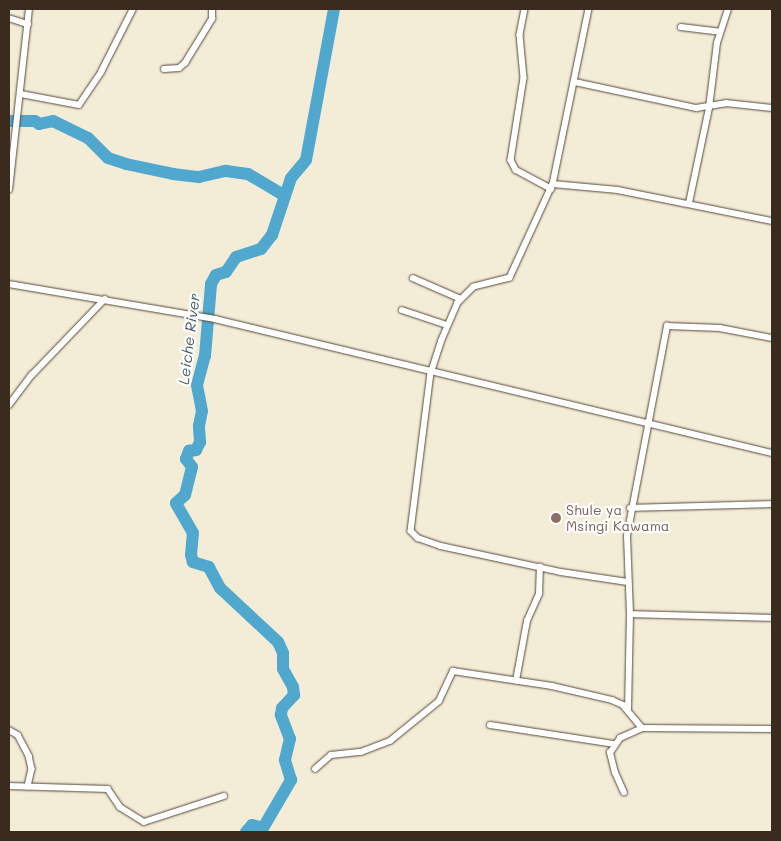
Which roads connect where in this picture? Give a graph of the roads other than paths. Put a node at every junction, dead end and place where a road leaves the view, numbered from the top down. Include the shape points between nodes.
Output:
1 (29, 9) edge
2 (133, 9) edge
3 (212, 9) edge
4 (525, 9) edge
5 (589, 9) edge
6 (728, 9) edge
7 (9, 18) edge
8 (28, 24) junction
9 (680, 27) dead end
10 (720, 32) junction
11 (164, 69) dead end
12 (575, 82) junction
13 (21, 94) junction
14 (709, 108) junction
15 (772, 108) edge
16 (552, 186) junction
17 (9, 190) edge
18 (689, 203) junction
19 (772, 221) edge
20 (413, 278) dead end
21 (9, 284) edge
22 (105, 299) junction
23 (461, 299) junction
24 (402, 310) dead end
25 (448, 326) junction
26 (772, 338) edge
27 (432, 373) junction
28 (9, 405) edge
29 (648, 425) junction
30 (772, 453) edge
31 (772, 504) edge
32 (630, 508) junction
33 (540, 567) junction
34 (627, 582) junction
35 (630, 614) junction
36 (772, 618) edge
37 (516, 681) junction
38 (628, 710) junction
39 (490, 725) dead end
40 (642, 728) junction
41 (772, 729) edge
42 (9, 730) edge
43 (614, 744) junction
44 (315, 769) dead end
45 (9, 786) edge
46 (28, 787) junction
47 (624, 793) dead end
48 (224, 796) dead end

1 - 8 street
2 - 13 street via 101,72 79,105
3 - 11 street via 212,19 185,63 179,68
4 - 16 street via 520,35 524,78 511,160 522,174
5 - 12 street
6 - 10 street
7 - 8 street
8 - 13 street
9 - 10 street
10 - 14 street
12 - 14 street via 676,106
12 - 16 street
13 - 17 street
14 - 15 street via 726,103
14 - 18 street
16 - 18 street via 595,186
16 - 23 street via 510,278 474,287
18 - 19 street
20 - 23 street
21 - 22 street
22 - 27 street via 201,316
22 - 28 street via 32,375
23 - 25 street
24 - 25 street
25 - 27 street
26 - 29 street via 720,328 667,326
27 - 29 street
27 - 33 street via 411,531 418,538 441,546
29 - 30 street
29 - 32 street
31 - 32 street
32 - 34 street
33 - 34 street
33 - 37 street via 539,594 527,621
34 - 35 street
35 - 36 street
35 - 38 street
37 - 38 street via 612,700
37 - 44 street via 453,671 439,701 390,741 362,752 331,755
38 - 40 street via 634,722
39 - 43 street
40 - 41 street
40 - 43 street via 624,735
42 - 46 street via 18,736 29,756 32,769
43 - 47 street via 611,761
45 - 46 street
46 - 48 street via 108,789 124,810 144,822

